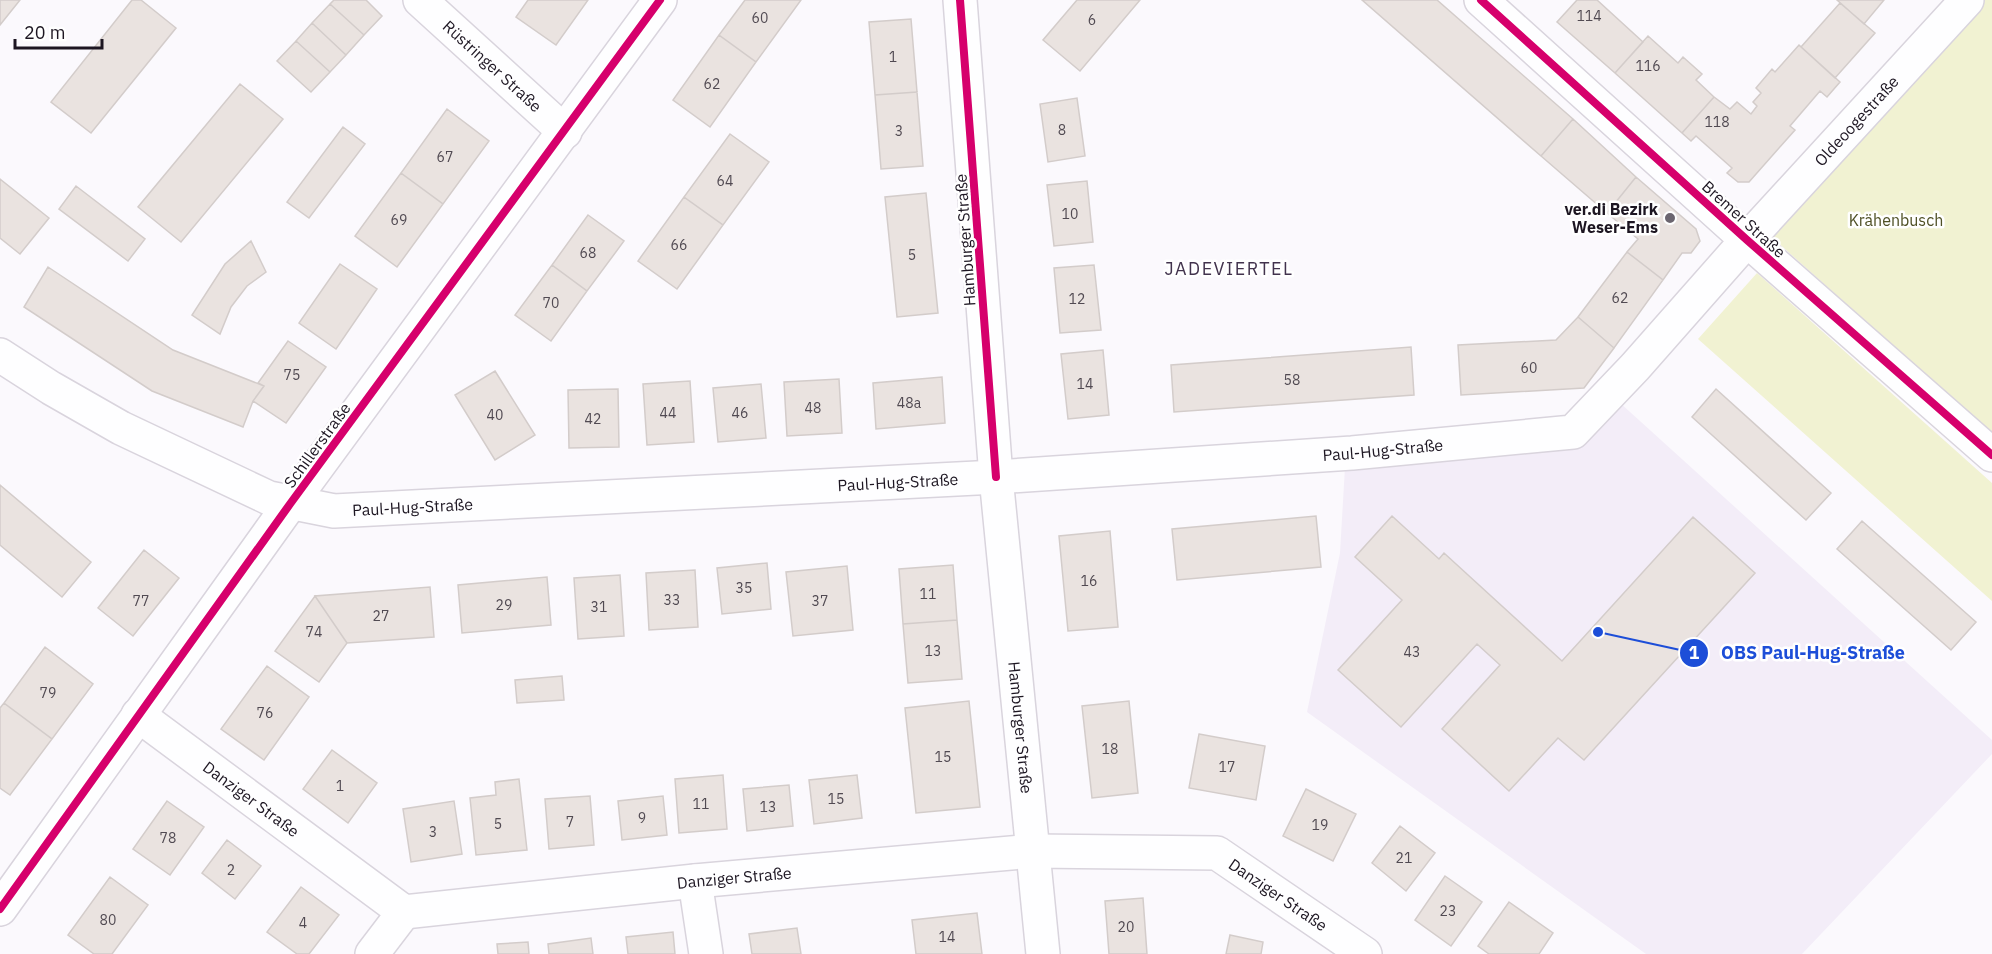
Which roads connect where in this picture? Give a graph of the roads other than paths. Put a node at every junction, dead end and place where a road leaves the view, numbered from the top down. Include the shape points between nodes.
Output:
1 (420, 0) edge
2 (660, 0) edge
3 (960, 0) edge
4 (1967, 0) edge
5 (1491, 3) edge
6 (565, 132) junction
7 (1747, 240) junction
8 (0, 355) edge
9 (1992, 455) edge
10 (996, 477) junction
11 (290, 504) junction
12 (138, 715) junction
13 (1033, 851) junction
14 (695, 881) junction
15 (0, 909) edge
16 (404, 912) junction
17 (372, 954) edge
18 (706, 954) edge
19 (1043, 954) edge
20 (1365, 954) edge

1 - 6 street, Rüstringer Straße
2 - 6 street, Schillerstraße
3 - 10 street, Hamburger Straße
4 - 7 street, Oldeoogestraße
5 - 7 street, Bremer Straße
6 - 11 street, Schillerstraße
7 - 9 street, Bremer Straße
7 - 10 street, Paul-Hug-Straße via 1572,432 1352,453
8 - 11 street, Paul-Hug-Straße via 122,428 269,498
10 - 11 street, Paul-Hug-Straße via 334,511
10 - 13 street, Hamburger Straße
11 - 12 street, Schillerstraße
12 - 15 street, Schillerstraße
12 - 16 street, Danziger Straße
13 - 14 street, Danziger Straße
13 - 19 street, Hamburger Straße
13 - 20 street, Danziger Straße via 1217,853
14 - 16 street, Danziger Straße
14 - 18 street
16 - 17 street

